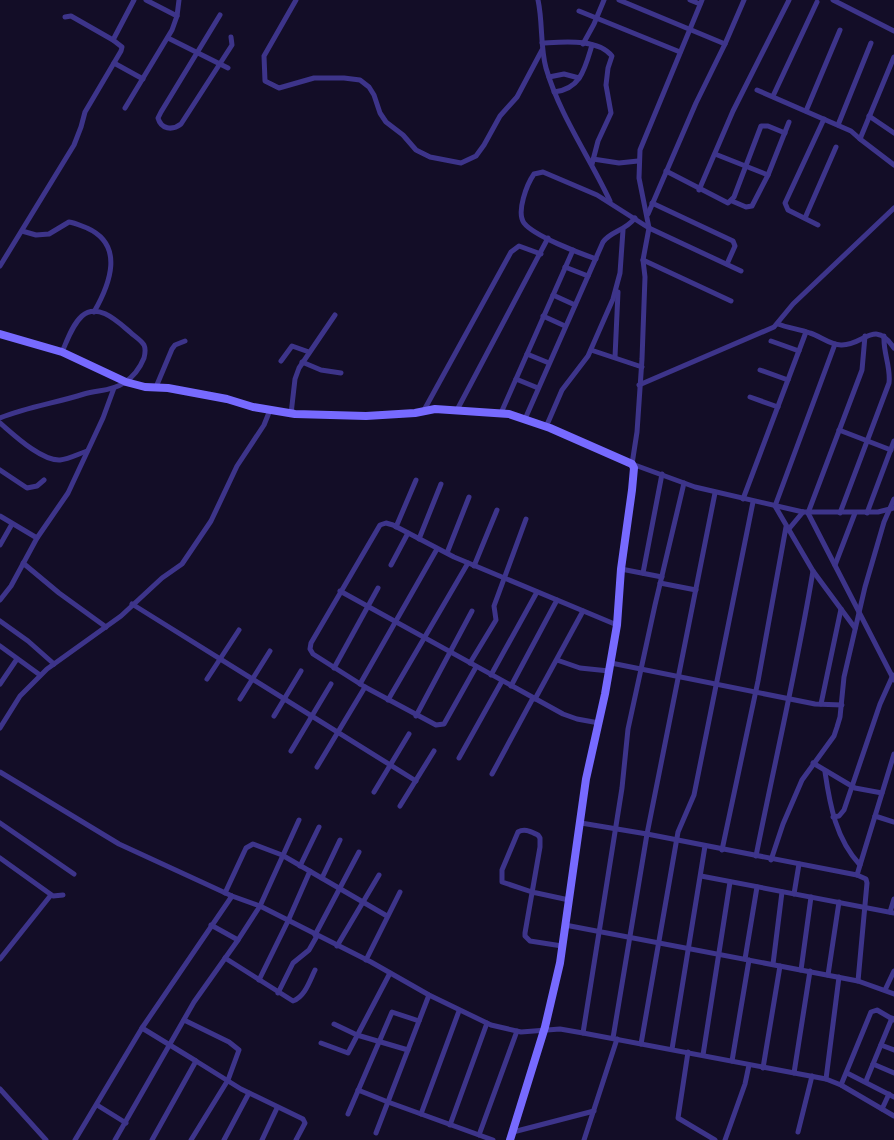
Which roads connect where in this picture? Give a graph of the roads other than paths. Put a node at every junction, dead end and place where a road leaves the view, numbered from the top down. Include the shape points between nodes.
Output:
1 (134, 0) edge
2 (146, 0) edge
3 (178, 0) edge
4 (296, 0) edge
5 (538, 0) edge
6 (604, 0) edge
7 (619, 0) edge
8 (690, 0) edge
9 (744, 0) edge
10 (789, 0) edge
11 (833, 0) edge
12 (816, 1) edge
13 (701, 2) edge
14 (579, 11) dead end
15 (220, 15) dead end
16 (177, 16) junction
17 (65, 17) dead end
18 (597, 18) junction
19 (690, 28) junction
20 (840, 30) dead end
21 (894, 31) edge
22 (231, 37) dead end
23 (168, 38) junction
24 (113, 40) junction
25 (542, 43) junction
26 (871, 43) dead end
27 (583, 44) junction
28 (725, 44) junction
29 (592, 45) junction
30 (542, 50) junction
31 (197, 51) junction
32 (680, 52) junction
33 (894, 57) edge
34 (114, 63) junction
35 (220, 63) junction
36 (228, 68) dead end
37 (549, 77) junction
38 (579, 78) junction
39 (143, 79) junction
40 (757, 90) dead end
41 (554, 92) junction
42 (773, 96) junction
43 (125, 108) dead end
44 (806, 111) junction
45 (869, 116) junction
46 (824, 119) junction
47 (789, 122) dead end
48 (838, 125) junction
49 (894, 132) edge
50 (785, 133) junction
51 (860, 139) junction
52 (836, 147) dead end
53 (715, 154) junction
54 (593, 161) junction
55 (638, 161) junction
56 (894, 165) edge
57 (746, 166) junction
58 (666, 171) junction
59 (768, 175) junction
60 (699, 190) junction
61 (732, 201) junction
62 (611, 202) junction
63 (652, 203) junction
64 (894, 208) edge
65 (647, 215) junction
66 (635, 218) junction
67 (805, 218) junction
68 (818, 225) dead end
69 (649, 228) junction
70 (623, 230) junction
71 (22, 231) junction
72 (548, 238) junction
73 (573, 250) junction
74 (541, 254) junction
75 (596, 260) junction
76 (643, 260) junction
77 (727, 264) junction
78 (0, 266) edge
79 (565, 267) junction
80 (741, 271) dead end
81 (588, 276) junction
82 (618, 285) junction
83 (553, 295) junction
84 (731, 301) dead end
85 (575, 305) junction
86 (94, 312) junction
87 (335, 315) dead end
88 (543, 316) junction
89 (778, 324) junction
90 (565, 326) junction
91 (806, 332) junction
92 (0, 334) edge
93 (866, 336) junction
94 (884, 336) junction
95 (185, 341) dead end
96 (771, 341) dead end
97 (835, 344) junction
98 (894, 348) edge
99 (591, 350) junction
100 (799, 351) junction
101 (62, 352) junction
102 (309, 352) junction
103 (527, 354) junction
104 (615, 357) junction
105 (281, 361) dead end
106 (302, 362) junction
107 (549, 363) junction
108 (642, 367) junction
109 (760, 370) dead end
110 (341, 373) dead end
111 (516, 379) junction
112 (788, 380) junction
113 (126, 382) junction
114 (639, 386) junction
115 (156, 387) junction
116 (114, 388) junction
117 (538, 388) junction
118 (750, 397) dead end
119 (778, 407) junction
120 (270, 410) junction
121 (457, 410) junction
122 (423, 412) junction
123 (501, 413) junction
124 (291, 414) junction
125 (525, 419) junction
126 (0, 421) edge
127 (546, 427) junction
128 (839, 430) junction
129 (867, 440) junction
130 (894, 441) edge
131 (891, 450) junction
132 (87, 452) junction
133 (632, 464) junction
134 (0, 470) edge
135 (662, 474) junction
136 (44, 480) dead end
137 (416, 480) dead end
138 (684, 483) junction
139 (441, 484) dead end
140 (715, 493) junction
141 (470, 497) dead end
142 (743, 499) junction
143 (894, 499) edge
144 (753, 502) junction
145 (775, 506) junction
146 (892, 509) edge
147 (497, 510) dead end
148 (805, 512) junction
149 (840, 513) junction
150 (855, 513) junction
151 (867, 513) junction
152 (0, 516) edge
153 (526, 519) dead end
154 (12, 524) junction
155 (396, 526) junction
156 (787, 528) junction
157 (408, 533) junction
158 (37, 537) junction
159 (419, 539) junction
160 (0, 545) edge
161 (437, 549) junction
162 (447, 554) junction
163 (24, 563) junction
164 (468, 563) junction
165 (391, 565) dead end
166 (835, 565) junction
167 (474, 566) junction
168 (621, 569) junction
169 (813, 571) junction
170 (643, 573) junction
171 (505, 579) junction
172 (661, 580) junction
173 (378, 588) dead end
174 (696, 590) junction
175 (340, 591) junction
176 (537, 592) junction
177 (0, 600) edge
178 (557, 600) junction
179 (132, 604) junction
180 (368, 606) junction
181 (841, 609) junction
182 (472, 611) dead end
183 (583, 611) junction
184 (859, 614) junction
185 (0, 621) edge
186 (395, 621) junction
187 (617, 625) junction
188 (106, 627) junction
189 (855, 628) junction
190 (239, 630) dead end
191 (425, 638) junction
192 (0, 645) edge
193 (270, 651) dead end
194 (450, 652) junction
195 (17, 658) junction
196 (220, 660) junction
197 (557, 660) junction
198 (470, 663) junction
199 (54, 664) junction
200 (476, 667) junction
201 (610, 667) junction
202 (334, 668) junction
203 (641, 670) junction
204 (301, 671) dead end
205 (40, 675) junction
206 (491, 675) junction
207 (894, 677) edge
208 (678, 678) junction
209 (207, 679) dead end
210 (252, 679) junction
211 (502, 681) junction
212 (0, 684) edge
213 (331, 684) dead end
214 (716, 684) junction
215 (363, 686) junction
216 (511, 686) junction
217 (756, 692) junction
218 (240, 699) dead end
219 (285, 699) junction
220 (534, 699) junction
221 (790, 699) junction
222 (388, 700) junction
223 (821, 704) junction
224 (842, 705) junction
225 (274, 716) dead end
226 (312, 716) junction
227 (416, 716) junction
228 (2, 720) edge
229 (599, 723) junction
230 (0, 728) edge
231 (339, 733) junction
232 (410, 734) dead end
233 (291, 751) dead end
234 (435, 751) dead end
235 (894, 754) edge
236 (459, 758) dead end
237 (813, 763) junction
238 (390, 765) junction
239 (317, 767) dead end
240 (0, 772) edge
241 (825, 772) junction
242 (492, 774) dead end
243 (416, 781) junction
244 (850, 786) junction
245 (374, 792) dead end
246 (882, 793) junction
247 (400, 806) dead end
248 (875, 816) junction
249 (833, 817) junction
250 (299, 820) dead end
251 (894, 822) edge
252 (0, 823) edge
253 (581, 823) junction
254 (319, 827) dead end
255 (615, 829) junction
256 (647, 834) junction
257 (340, 840) dead end
258 (677, 841) junction
259 (705, 846) junction
260 (722, 850) junction
261 (359, 852) dead end
262 (282, 855) junction
263 (756, 856) junction
264 (0, 858) edge
265 (771, 860) junction
266 (799, 864) junction
267 (860, 865) junction
268 (300, 866) junction
269 (310, 871) junction
270 (74, 874) dead end
271 (379, 875) dead end
272 (857, 875) junction
273 (701, 876) junction
274 (322, 878) junction
275 (730, 882) junction
276 (757, 887) junction
277 (340, 888) junction
278 (400, 892) dead end
279 (532, 892) junction
280 (782, 892) junction
281 (225, 893) junction
282 (794, 894) junction
283 (51, 895) junction
284 (63, 895) dead end
285 (232, 896) junction
286 (811, 897) junction
287 (894, 899) edge
288 (569, 900) junction
289 (362, 901) junction
290 (839, 902) junction
291 (260, 906) junction
292 (865, 906) junction
293 (892, 912) edge
294 (387, 916) junction
295 (288, 921) junction
296 (211, 925) junction
297 (565, 925) junction
298 (599, 931) junction
299 (316, 935) junction
300 (628, 937) junction
301 (238, 940) junction
302 (658, 943) junction
303 (337, 946) junction
304 (562, 946) junction
305 (690, 949) junction
306 (717, 954) junction
307 (225, 958) junction
308 (0, 959) edge
309 (366, 960) junction
310 (747, 960) junction
311 (773, 964) junction
312 (780, 966) junction
313 (315, 970) dead end
314 (801, 970) junction
315 (810, 971) junction
316 (894, 971) edge
317 (390, 973) junction
318 (828, 975) junction
319 (839, 977) junction
320 (258, 980) junction
321 (858, 981) junction
322 (885, 990) junction
323 (278, 993) junction
324 (894, 994) edge
325 (429, 995) junction
326 (459, 1011) junction
327 (893, 1019) edge
328 (184, 1020) junction
329 (419, 1021) junction
330 (487, 1023) junction
331 (334, 1024) dead end
332 (142, 1028) junction
333 (517, 1031) junction
334 (544, 1031) junction
335 (583, 1033) junction
336 (357, 1035) junction
337 (615, 1039) junction
338 (379, 1041) junction
339 (321, 1043) dead end
340 (641, 1044) junction
341 (170, 1045) junction
342 (881, 1045) junction
343 (672, 1049) junction
344 (408, 1050) junction
345 (894, 1050) edge
346 (688, 1052) junction
347 (703, 1055) junction
348 (196, 1061) junction
349 (732, 1061) junction
350 (873, 1064) junction
351 (749, 1065) junction
352 (763, 1068) junction
353 (847, 1072) junction
354 (794, 1073) junction
355 (894, 1073) edge
356 (812, 1076) junction
357 (826, 1079) junction
358 (228, 1080) junction
359 (866, 1081) junction
360 (841, 1085) junction
361 (0, 1089) edge
362 (358, 1090) junction
363 (249, 1093) junction
364 (892, 1095) edge
365 (388, 1102) junction
366 (97, 1105) junction
367 (277, 1108) junction
368 (882, 1109) junction
369 (594, 1111) junction
370 (348, 1114) dead end
371 (421, 1114) junction
372 (894, 1116) edge
373 (126, 1123) junction
374 (450, 1125) junction
375 (513, 1131) junction
376 (798, 1132) dead end
377 (376, 1133) dead end
378 (479, 1135) junction
379 (46, 1140) edge
380 (75, 1140) edge
381 (115, 1140) edge
382 (152, 1140) edge
383 (191, 1140) edge
384 (224, 1140) edge
385 (262, 1140) edge
386 (296, 1140) edge
387 (493, 1140) edge
388 (510, 1140) edge
389 (584, 1140) edge
390 (715, 1140) edge
391 (725, 1140) edge

1 - 24 street
2 - 16 street
3 - 16 street
4 - 30 street via 264,56 265,81 279,88 314,78 360,80 374,95 386,122 416,150 450,162 467,161 480,150 500,116 517,98
5 - 25 street
6 - 18 street
7 - 19 street
8 - 13 street
9 - 28 street
10 - 53 street
11 - 21 street
12 - 42 street
13 - 19 street
14 - 18 street
15 - 31 street
16 - 23 street
17 - 24 street via 71,16
18 - 27 street
18 - 32 street
19 - 28 street
19 - 32 street
20 - 44 street
22 - 35 street via 232,45
23 - 31 street
23 - 39 street
24 - 34 street via 122,47
25 - 27 street
25 - 30 street
26 - 48 street
27 - 29 street
28 - 58 street
29 - 38 street
29 - 54 street via 612,56 606,85 611,113
30 - 37 street
31 - 35 street
31 - 35 street via 158,118 168,129 181,124
32 - 55 street
33 - 45 street
34 - 39 street
34 - 71 street via 85,112 74,145
35 - 36 street
37 - 38 street via 564,74
37 - 41 street
38 - 41 street via 573,87
39 - 43 street
40 - 42 street
41 - 54 street
42 - 44 street
44 - 46 street
45 - 49 street
45 - 51 street
46 - 48 street
46 - 67 street via 785,203 788,210
47 - 50 street
48 - 51 street
50 - 57 street via 761,126
50 - 59 street
51 - 56 street
52 - 67 street
53 - 57 street
53 - 60 street
54 - 55 street
54 - 62 street
55 - 65 street
57 - 59 street
57 - 61 street
58 - 60 street
58 - 63 street
59 - 61 street via 753,206
60 - 61 street via 724,203
62 - 66 street
62 - 72 street via 543,172 534,174 524,196 522,218 531,229
63 - 65 street
63 - 77 street via 733,241 735,246
64 - 89 street via 793,304
65 - 69 street
66 - 69 street
66 - 70 street
67 - 68 street
69 - 76 street
69 - 77 street
70 - 75 street via 606,239
70 - 82 street
71 - 78 street
71 - 86 street via 49,234 69,222 98,234 108,247 111,267
72 - 73 street
72 - 74 street
73 - 75 street
73 - 79 street
74 - 121 street
74 - 122 street via 519,246 511,252
75 - 81 street
76 - 84 street
76 - 108 street
77 - 80 street
79 - 81 street
79 - 83 street
81 - 85 street
82 - 99 street
82 - 104 street
83 - 85 street
83 - 88 street
85 - 90 street
86 - 101 street via 82,316
86 - 113 street via 111,317 145,347 140,366
87 - 102 street
88 - 90 street
88 - 103 street
89 - 91 street
89 - 114 street
90 - 107 street
91 - 97 street
91 - 100 street
92 - 101 street
93 - 94 street
93 - 97 street via 849,344
93 - 128 street via 862,370
94 - 98 street
94 - 129 street via 889,383
95 - 115 street via 172,349
96 - 100 street
97 - 145 street
99 - 104 street
99 - 127 street via 562,390
100 - 112 street
101 - 113 street
102 - 105 street via 292,346
102 - 106 street
103 - 107 street
103 - 111 street
104 - 108 street
106 - 110 street
106 - 124 street via 295,379
107 - 117 street
108 - 114 street
109 - 112 street
111 - 117 street
111 - 123 street
112 - 119 street
113 - 115 street
113 - 116 street
114 - 133 street
115 - 120 street
116 - 126 street via 20,410
116 - 132 street
117 - 125 street
118 - 119 street
119 - 142 street
120 - 124 street
120 - 179 street via 211,521 182,564
121 - 122 street
121 - 123 street
122 - 124 street via 366,416
123 - 125 street
125 - 127 street
126 - 132 street via 19,440 52,459
127 - 133 street
128 - 129 street
128 - 148 street
129 - 131 street
129 - 149 street
130 - 131 street
131 - 151 street
132 - 158 street via 68,493
133 - 135 street
133 - 168 street
134 - 136 street via 27,488
135 - 138 street
135 - 170 street
137 - 155 street
138 - 140 street
138 - 172 street
139 - 159 street
140 - 142 street
140 - 174 street
141 - 162 street
142 - 144 street
143 - 146 street
144 - 145 street
144 - 214 street
145 - 148 street
145 - 156 street
146 - 151 street
146 - 184 street
147 - 167 street
148 - 149 street
148 - 156 street
148 - 166 street
149 - 150 street
150 - 151 street
150 - 166 street
152 - 154 street
153 - 171 street
154 - 158 street
154 - 160 street
155 - 157 street
155 - 175 street via 380,525
156 - 169 street
156 - 217 street
157 - 159 street
157 - 165 street
158 - 163 street
159 - 161 street
161 - 162 street
161 - 186 street
162 - 164 street
163 - 177 street
163 - 188 street
164 - 167 street
164 - 191 street
166 - 184 street
167 - 171 street
168 - 170 street
168 - 187 street
169 - 181 street
169 - 221 street
170 - 172 street
171 - 176 street
171 - 198 street via 494,606 496,620
172 - 174 street
172 - 203 street
173 - 180 street
174 - 208 street
175 - 180 street
175 - 202 street via 310,649
176 - 178 street
176 - 206 street
178 - 183 street
178 - 216 street
179 - 188 street
179 - 196 street
180 - 186 street
180 - 202 street
181 - 189 street
181 - 223 street
182 - 194 street
183 - 187 street
183 - 197 street
184 - 189 street
184 - 207 street
185 - 199 street
186 - 191 street
186 - 215 street
187 - 201 street
188 - 199 street
189 - 224 street
190 - 196 street
191 - 194 street
191 - 222 street
192 - 195 street
193 - 210 street
194 - 198 street
194 - 227 street
195 - 205 street
195 - 212 street
196 - 209 street
196 - 210 street
197 - 201 street via 580,668
197 - 220 street
198 - 200 street
199 - 205 street
200 - 206 street
200 - 227 street via 444,724 436,726
201 - 203 street
201 - 229 street
202 - 215 street
203 - 208 street
203 - 255 street via 628,729
204 - 219 street
205 - 228 street
206 - 211 street
207 - 244 street via 884,693
208 - 214 street
208 - 256 street
210 - 218 street
210 - 219 street
211 - 216 street
211 - 236 street
213 - 226 street
214 - 217 street
214 - 258 street via 694,795
215 - 222 street
215 - 231 street
216 - 220 street
217 - 221 street
217 - 260 street
219 - 225 street
219 - 226 street
220 - 229 street via 563,714
220 - 242 street
221 - 223 street
221 - 263 street
222 - 227 street
223 - 224 street
224 - 237 street via 834,736
226 - 231 street
226 - 233 street
228 - 230 street
229 - 253 street
231 - 238 street
231 - 239 street
232 - 238 street
234 - 243 street
235 - 246 street
237 - 241 street
237 - 265 street via 802,780
238 - 243 street
238 - 245 street
240 - 281 street via 119,844
241 - 244 street
241 - 249 street
243 - 247 street
244 - 246 street
244 - 249 street via 842,813
246 - 248 street
248 - 251 street
248 - 267 street
249 - 267 street via 851,856
250 - 262 street
252 - 270 street
253 - 255 street
253 - 288 street
254 - 268 street
255 - 256 street
255 - 298 street
256 - 258 street
256 - 300 street
257 - 274 street
258 - 259 street
258 - 302 street
259 - 260 street
259 - 273 street
260 - 263 street
261 - 277 street
262 - 268 street
262 - 281 street via 249,845
262 - 291 street
263 - 265 street
264 - 283 street
265 - 266 street
266 - 272 street
266 - 282 street
267 - 272 street
268 - 269 street
269 - 274 street
269 - 295 street
271 - 289 street
272 - 292 street via 866,879
273 - 275 street
273 - 305 street
274 - 277 street
275 - 276 street
275 - 306 street
276 - 280 street
276 - 310 street
277 - 289 street
277 - 299 street
278 - 294 street
279 - 279 street via 501,880 507,855 521,830 540,838
279 - 288 street
279 - 304 street via 526,939
280 - 282 street
280 - 311 street
281 - 285 street
282 - 286 street
283 - 284 street
283 - 308 street
285 - 291 street
285 - 296 street
286 - 290 street
286 - 314 street
287 - 293 street
288 - 297 street
289 - 294 street
289 - 303 street
290 - 292 street
290 - 318 street
291 - 295 street
291 - 301 street
292 - 293 street
292 - 321 street
294 - 309 street
295 - 299 street
295 - 320 street
296 - 301 street
296 - 332 street
297 - 298 street
297 - 304 street
298 - 300 street
298 - 335 street
299 - 303 street
299 - 323 street via 309,950 293,963
300 - 302 street
300 - 337 street
301 - 307 street
302 - 305 street
302 - 340 street
303 - 309 street
304 - 334 street
305 - 306 street
305 - 343 street
306 - 310 street
306 - 347 street
307 - 320 street
307 - 328 street
309 - 317 street
310 - 311 street
310 - 349 street
311 - 312 street
312 - 314 street
312 - 352 street
313 - 323 street via 298,1000
314 - 315 street
315 - 318 street
315 - 354 street
316 - 322 street
317 - 325 street
317 - 336 street
318 - 319 street
319 - 321 street
319 - 357 street
320 - 323 street
321 - 322 street
322 - 324 street
325 - 326 street
325 - 329 street
326 - 330 street
326 - 371 street
327 - 342 street
327 - 353 street via 872,1011
328 - 341 street
328 - 358 street via 239,1050
329 - 338 street via 392,1012
329 - 344 street
330 - 333 street
330 - 374 street
331 - 336 street
332 - 341 street
332 - 366 street
333 - 334 street
333 - 378 street
334 - 335 street
334 - 375 street
335 - 337 street
336 - 338 street
336 - 339 street via 348,1053
337 - 340 street
337 - 369 street
338 - 344 street
338 - 362 street
340 - 343 street
341 - 348 street
341 - 373 street
342 - 345 street
342 - 350 street
343 - 346 street
344 - 365 street
346 - 347 street
346 - 390 street via 678,1118
347 - 349 street
348 - 358 street
348 - 382 street
349 - 351 street
350 - 355 street
350 - 359 street
351 - 352 street
351 - 391 street
352 - 354 street
353 - 359 street
353 - 360 street
354 - 356 street
356 - 357 street
356 - 376 street
357 - 360 street
358 - 363 street
358 - 383 street
359 - 364 street
360 - 368 street
361 - 379 street
362 - 365 street
362 - 370 street
363 - 367 street
363 - 384 street
364 - 368 street
365 - 371 street
365 - 377 street
366 - 373 street
366 - 380 street
367 - 385 street
367 - 386 street via 304,1121
368 - 372 street
369 - 375 street
369 - 389 street
371 - 374 street
373 - 381 street
374 - 378 street
375 - 388 street
378 - 387 street

